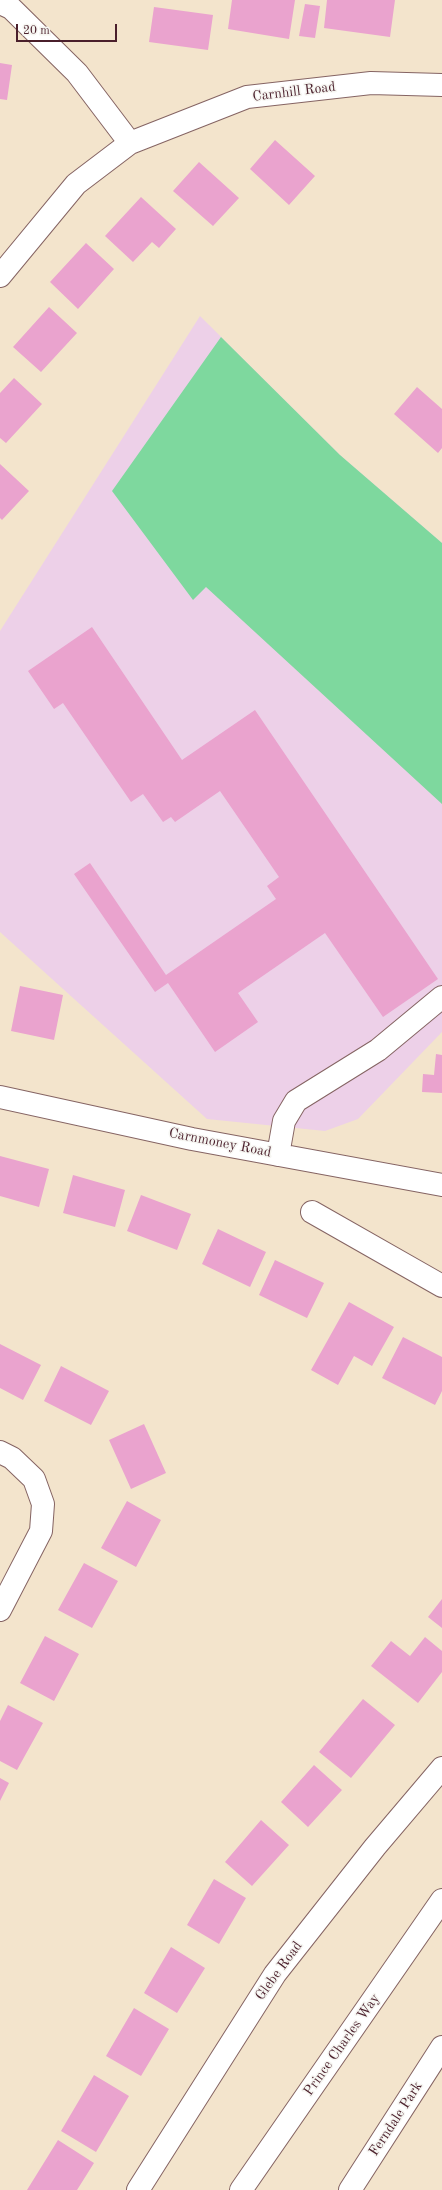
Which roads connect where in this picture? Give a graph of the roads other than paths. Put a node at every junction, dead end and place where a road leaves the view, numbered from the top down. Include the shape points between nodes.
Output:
1 (0, 3) edge
2 (442, 85) edge
3 (130, 143) junction
4 (0, 276) edge
5 (442, 997) edge
6 (0, 1096) edge
7 (278, 1155) junction
8 (442, 1185) edge
9 (312, 1212) dead end
10 (442, 1286) edge
11 (0, 1452) edge
12 (0, 1610) edge
13 (442, 1768) edge
14 (442, 1900) edge
15 (442, 2047) edge
16 (138, 2190) edge
17 (241, 2190) edge
18 (350, 2190) edge

1 - 3 street via 11,8 77,73
2 - 3 street, Carnhill Road via 371,83 247,97
3 - 4 street, Carnhill Road via 76,184
5 - 7 street via 378,1050 296,1101 284,1121
6 - 7 street, Carnmoney Road via 192,1139
7 - 8 street, Carnmoney Road
9 - 10 street
11 - 12 street via 12,1458 34,1479 43,1504 41,1531
13 - 16 street, Glebe Road via 375,1847 275,1974
14 - 17 street, Prince Charles Way
15 - 18 street, Ferndale Park

